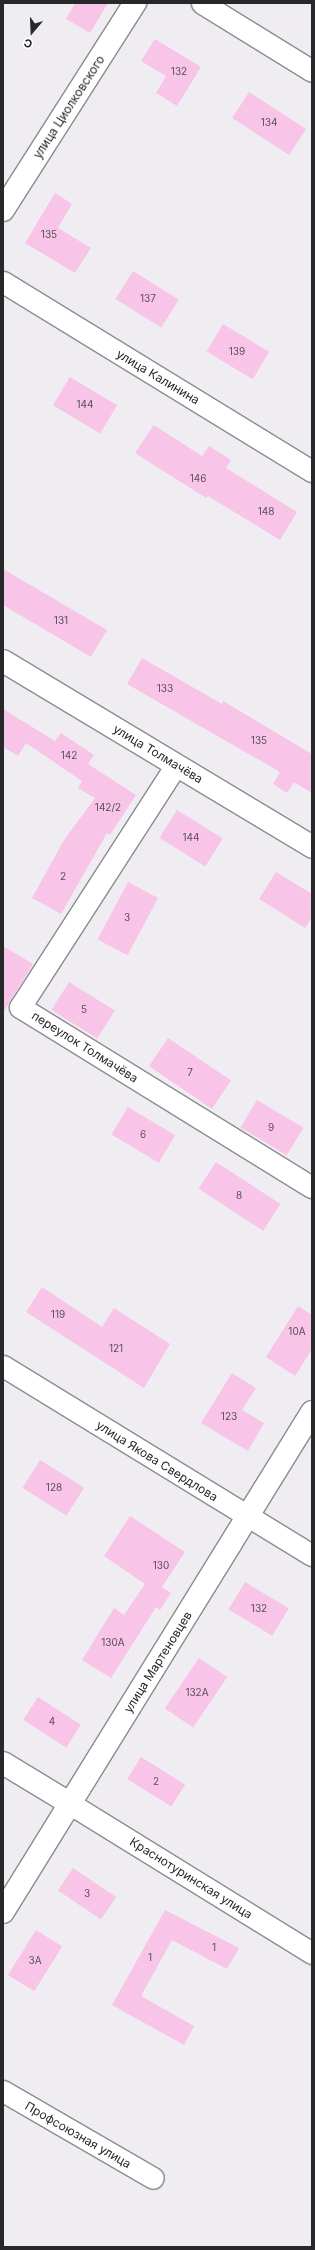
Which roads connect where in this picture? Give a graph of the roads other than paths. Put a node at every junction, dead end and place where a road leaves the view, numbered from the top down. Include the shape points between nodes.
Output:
1 (135, 3) edge
2 (202, 3) edge
3 (312, 71) edge
4 (3, 210) edge
5 (3, 282) edge
6 (312, 471) edge
7 (3, 661) edge
8 (176, 765) junction
9 (312, 847) edge
10 (312, 1187) edge
11 (3, 1366) edge
12 (312, 1412) edge
13 (248, 1518) junction
14 (312, 1555) edge
15 (3, 1763) edge
16 (69, 1803) junction
17 (3, 1912) edge
18 (312, 1953) edge
19 (3, 2091) edge
20 (153, 2178) dead end

1 - 4 street, улица Циолковского
2 - 3 street
5 - 6 street, улица Калинина
7 - 8 street, улица Толмачёва
8 - 9 street, улица Толмачёва
8 - 10 street, переулок Толмачёва via 20,1007
11 - 13 street, улица Якова Свердлова
12 - 13 street, улица Мартеновцев
13 - 14 street, улица Якова Свердлова
13 - 16 street, улица Мартеновцев
15 - 16 street
16 - 17 street, улица Мартеновцев
16 - 18 street, Краснотуринская улица
19 - 20 street, Профсоюзная улица

